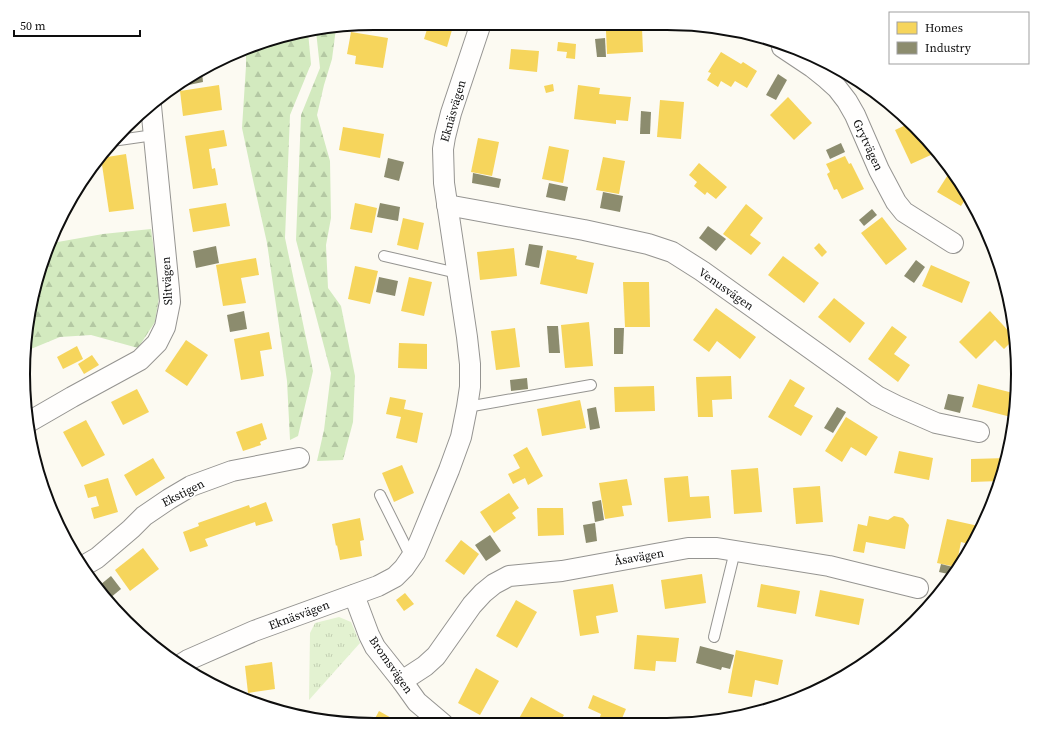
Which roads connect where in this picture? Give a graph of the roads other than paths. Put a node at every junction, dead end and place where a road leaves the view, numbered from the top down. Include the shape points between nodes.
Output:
1 (479, 30) edge
2 (791, 53) edge
3 (152, 111) edge
4 (154, 135) junction
5 (122, 140) edge
6 (447, 205) junction
7 (953, 243) dead end
8 (384, 256) dead end
9 (457, 273) junction
10 (591, 385) dead end
11 (467, 407) junction
12 (33, 419) edge
13 (979, 432) dead end
14 (299, 458) dead end
15 (380, 495) dead end
16 (735, 551) junction
17 (411, 557) junction
18 (87, 564) edge
19 (918, 588) dead end
20 (354, 595) junction
21 (714, 636) dead end
22 (185, 662) edge
23 (402, 681) junction
24 (436, 718) edge

1 - 6 street, Eknäsvägen via 445,137 444,183
2 - 7 street, Grytvägen via 827,79 847,101 879,170 904,212
3 - 4 street, Slitvägen
4 - 5 lane
4 - 12 street, Slitvägen via 170,302 165,327 157,343 140,360
6 - 9 street, Eknäsvägen
6 - 13 street, Venusvägen via 615,237 672,252 877,396 936,423
8 - 9 lane
9 - 11 street, Eknäsvägen via 470,364
10 - 11 lane
11 - 17 street, Eknäsvägen via 462,437
14 - 18 street, Ekstigen via 232,471 191,486 144,516
15 - 17 lane
16 - 19 street, Åsavägen via 829,566
16 - 21 lane
16 - 23 street, Åsavägen via 688,548 562,571 509,576 483,593 436,656
17 - 20 street, Eknäsvägen via 395,577
20 - 22 street, Eknäsvägen via 254,631
20 - 23 street, Bromsvägen via 375,647
23 - 24 street, Bromsvägen via 417,702

